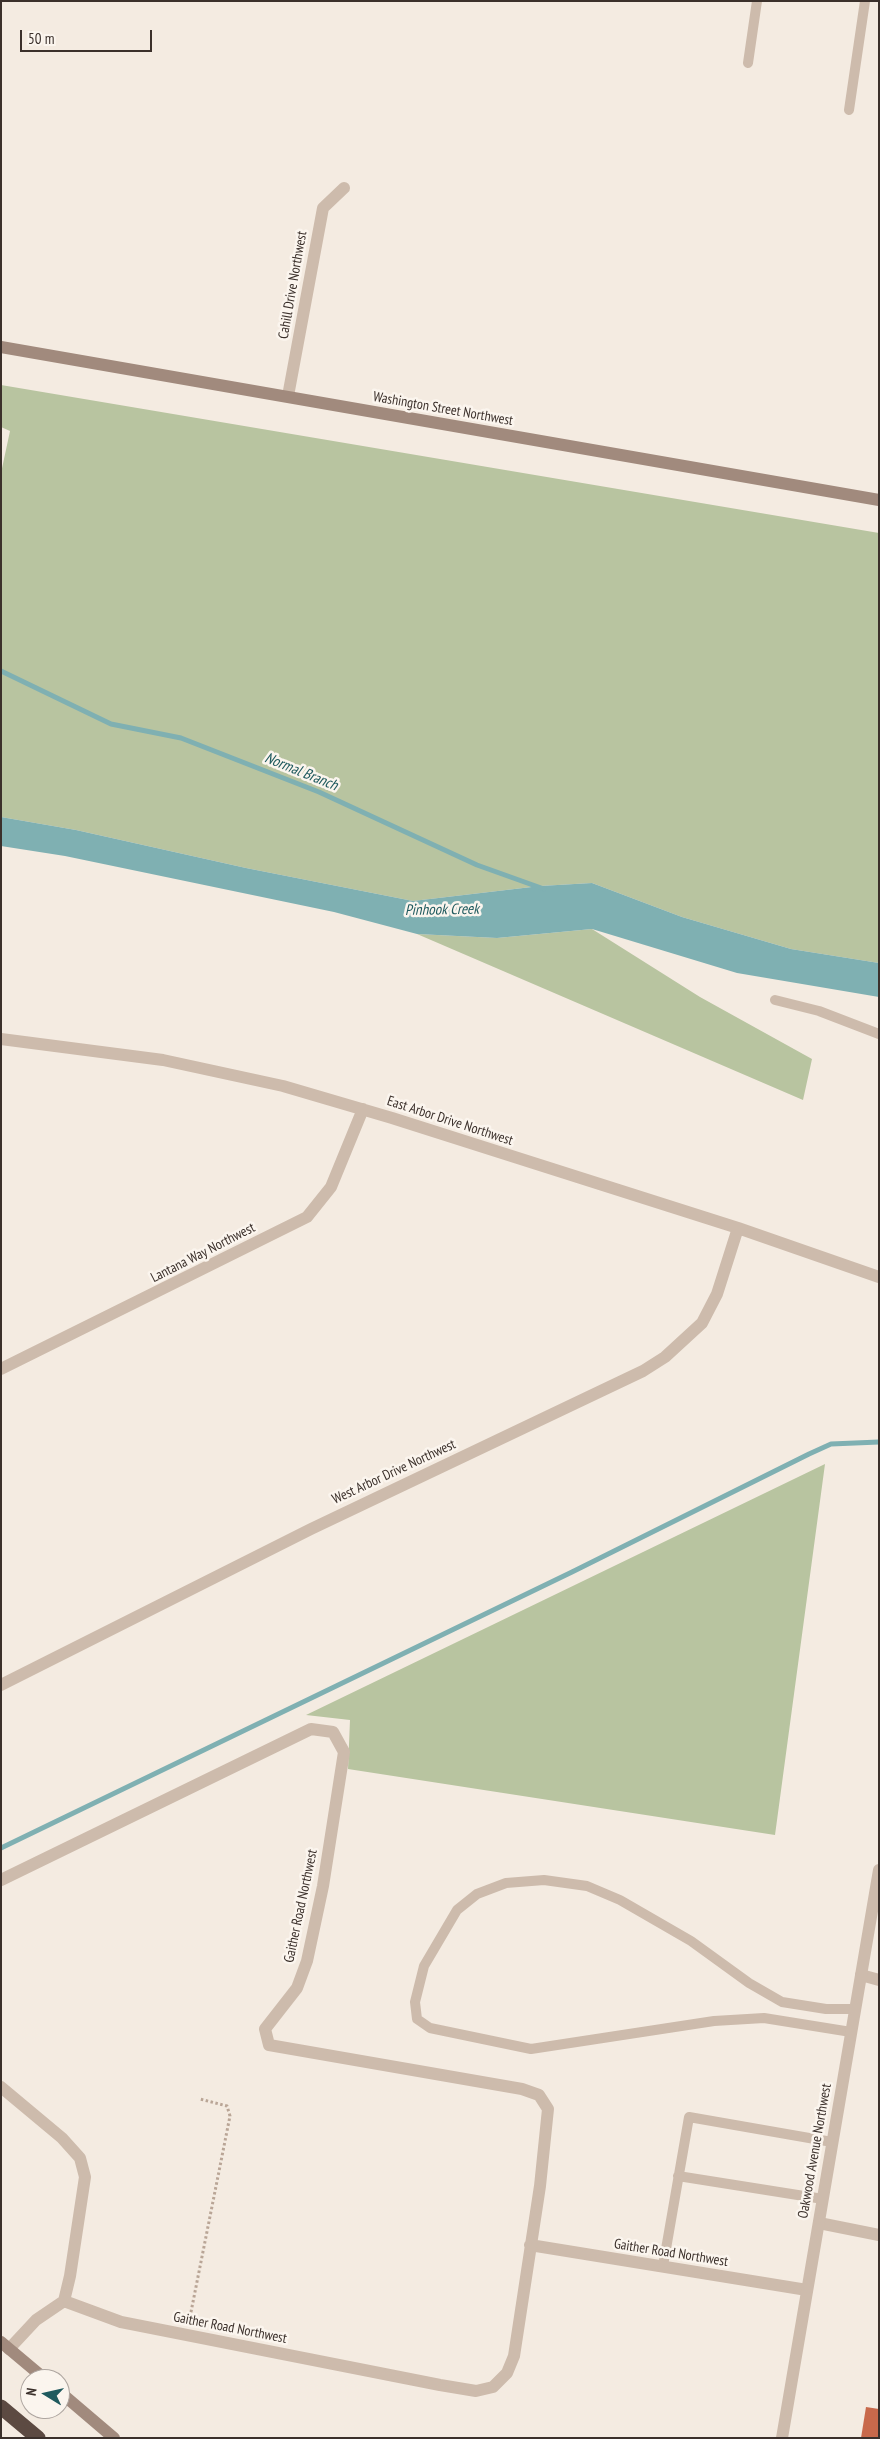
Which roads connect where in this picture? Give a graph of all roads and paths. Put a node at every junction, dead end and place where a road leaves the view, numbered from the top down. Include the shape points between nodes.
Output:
1 (757, 1) edge
2 (866, 1) edge
3 (748, 63) dead end
4 (849, 110) dead end
5 (344, 188) dead end
6 (1, 348) edge
7 (288, 396) junction
8 (879, 500) edge
9 (775, 1000) dead end
10 (879, 1034) edge
11 (1, 1039) edge
12 (363, 1109) junction
13 (738, 1228) junction
14 (879, 1277) edge
15 (1, 1369) edge
16 (1, 1685) edge
17 (879, 1870) edge
18 (1, 1880) edge
19 (879, 1898) edge
20 (868, 1930) junction
21 (860, 1975) junction
22 (879, 1980) edge
23 (855, 2009) junction
24 (851, 2032) junction
25 (1, 2087) edge
26 (200, 2099) dead end
27 (832, 2142) junction
28 (678, 2176) junction
29 (823, 2199) junction
30 (819, 2223) junction
31 (879, 2235) edge
32 (530, 2246) junction
33 (662, 2266) junction
34 (808, 2290) junction
35 (64, 2301) junction
36 (186, 2335) junction
37 (5, 2345) edge
38 (33, 2369) edge
39 (70, 2401) edge
40 (1, 2402) edge
41 (1, 2407) edge
42 (23, 2425) junction
43 (38, 2438) edge
44 (114, 2438) edge
45 (782, 2438) edge

1 - 3 lane
2 - 4 lane
5 - 7 street, Cahill Drive Northwest via 323,208
6 - 7 main road, Washington Street Northwest
7 - 8 main road, Washington Street Northwest
9 - 10 lane
11 - 12 street, East Arbor Drive Northwest via 163,1060 283,1086
12 - 13 street, East Arbor Drive Northwest
12 - 15 street, Lantana Way Northwest via 331,1187 307,1217
13 - 14 street, East Arbor Drive Northwest
13 - 16 street, West Arbor Drive Northwest via 717,1294 702,1323 665,1357 643,1371 311,1529
17 - 20 street, Oakwood Avenue Northwest
18 - 32 street, Gaither Road Northwest via 311,1729 334,1732 344,1752 309,1952 297,1988 265,2029 269,2045 539,2094 548,2109 548,2128
19 - 20 street
20 - 21 street, Oakwood Avenue Northwest
21 - 22 street
21 - 23 street, Oakwood Avenue Northwest
23 - 24 street, Oakwood Avenue Northwest
23 - 24 lane via 826,2009 782,2002 749,1983 692,1941 620,1900 587,1886 544,1880 506,1883 477,1894 456,1910 424,1966 415,2002 417,2019 430,2028 531,2049 714,2021 764,2018
24 - 27 street, Oakwood Avenue Northwest
25 - 35 street via 62,2138 80,2158 85,2177
26 - 36 path via 227,2106 230,2116
27 - 28 lane via 689,2117
27 - 29 street, Oakwood Avenue Northwest
28 - 29 lane
28 - 33 lane
29 - 30 street, Oakwood Avenue Northwest
30 - 31 street
30 - 34 street, Oakwood Avenue Northwest
32 - 33 street, Gaither Road Northwest
32 - 36 street, Gaither Road Northwest via 514,2356 507,2373 493,2387 476,2390 440,2385
33 - 34 street, Gaither Road Northwest
34 - 45 street, Oakwood Avenue Northwest
35 - 36 street, Gaither Road Northwest via 120,2322
35 - 37 street
37 - 38 main road
39 - 44 main road
40 - 42 highway
41 - 42 highway
42 - 43 highway

